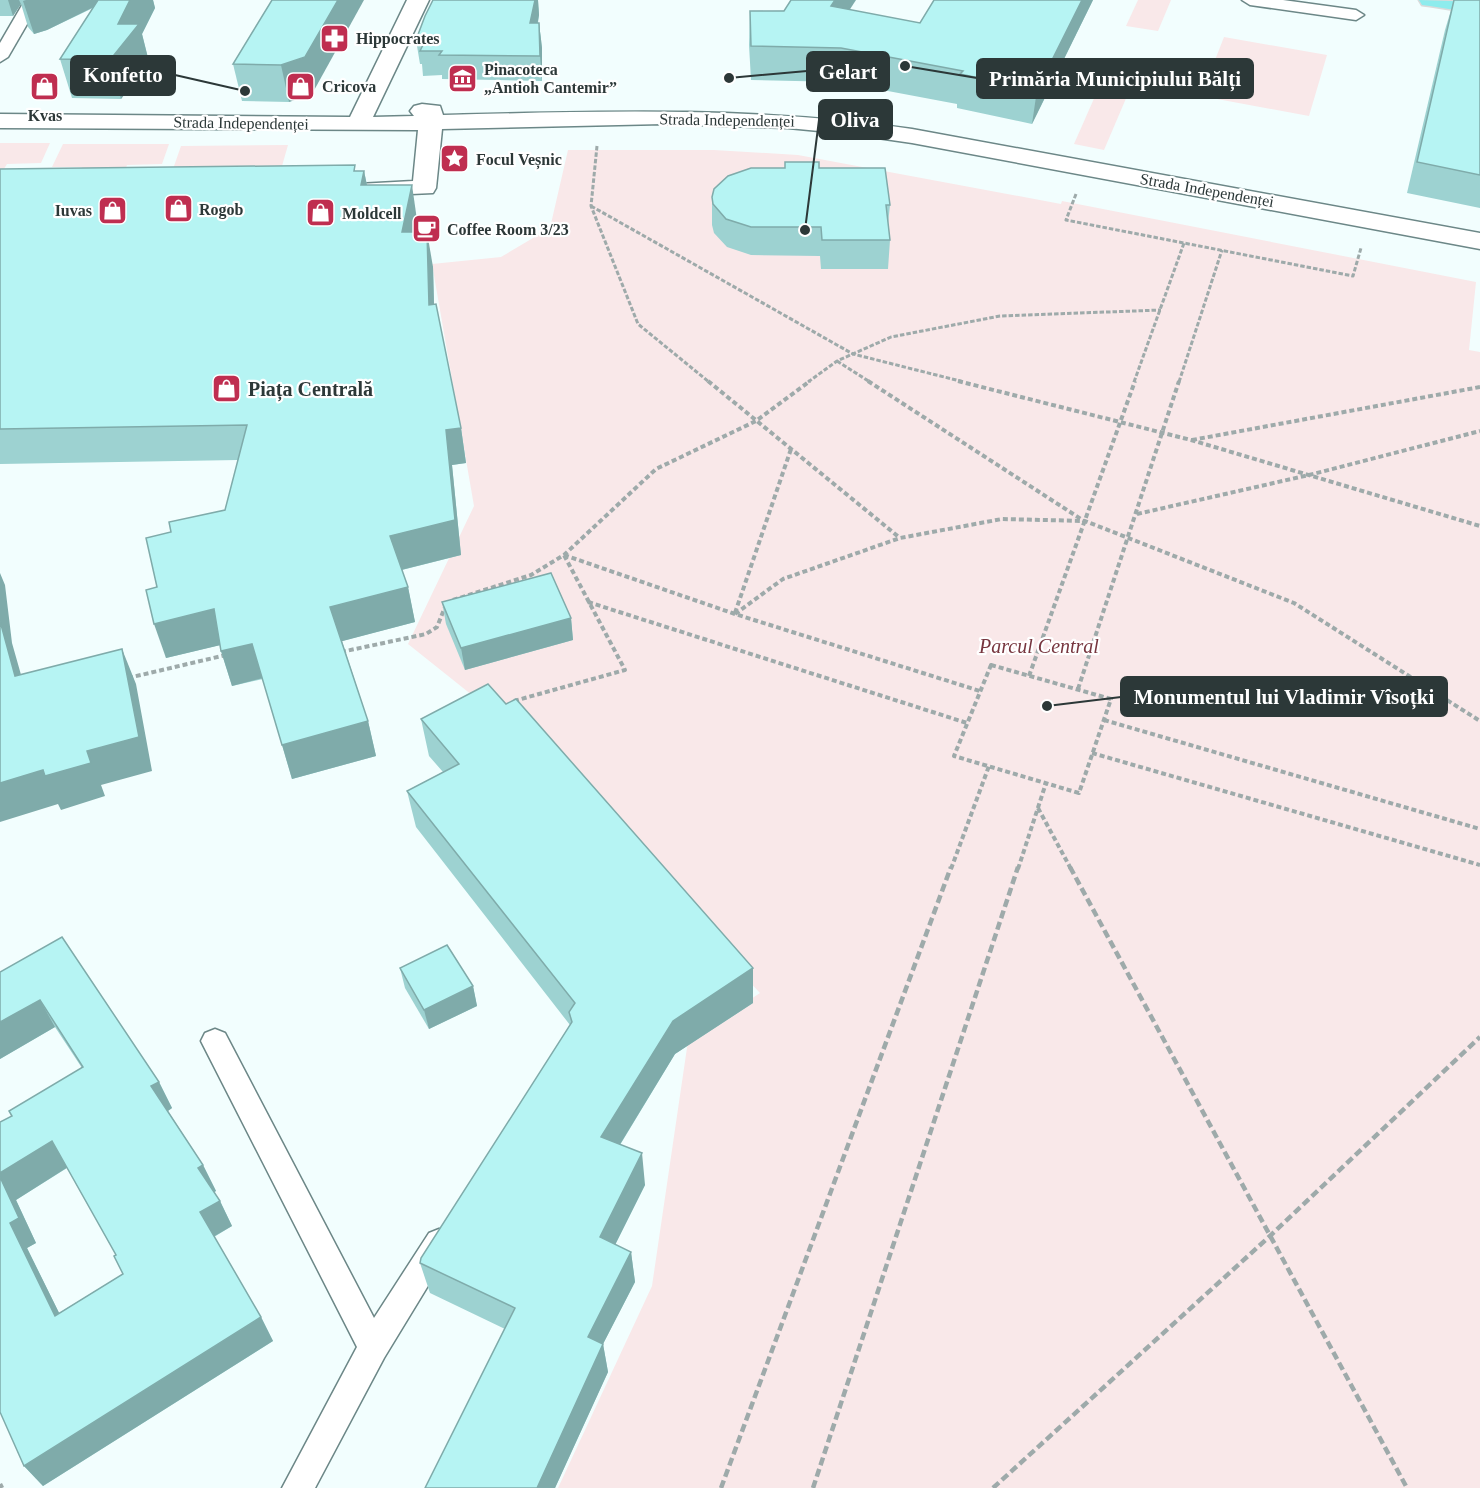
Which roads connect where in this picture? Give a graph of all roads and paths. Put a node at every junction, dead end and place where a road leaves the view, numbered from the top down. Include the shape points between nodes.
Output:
1 (33, 0) edge
2 (418, 0) edge
3 (1250, 0) edge
4 (1430, 0) edge
5 (1480, 8) edge
6 (1356, 15) dead end
7 (0, 57) edge
8 (0, 107) edge
9 (361, 118) junction
10 (601, 119) junction
11 (0, 121) edge
12 (432, 123) junction
13 (1087, 168) junction
14 (340, 190) edge
15 (591, 206) junction
16 (1369, 220) junction
17 (1480, 241) edge
18 (1184, 243) junction
19 (1222, 250) junction
20 (1161, 310) junction
21 (853, 354) junction
22 (837, 361) junction
23 (1480, 387) edge
24 (756, 421) junction
25 (1120, 424) junction
26 (1480, 431) edge
27 (1162, 433) junction
28 (1191, 440) junction
29 (791, 449) junction
30 (1309, 475) junction
31 (1136, 514) junction
32 (1084, 521) junction
33 (1480, 526) edge
34 (1128, 536) junction
35 (900, 538) junction
36 (564, 555) junction
37 (588, 602) junction
38 (735, 614) junction
39 (334, 654) edge
40 (228, 655) edge
41 (1029, 676) junction
42 (126, 679) edge
43 (1078, 689) junction
44 (980, 691) junction
45 (512, 701) edge
46 (1104, 720) junction
47 (1480, 721) edge
48 (967, 723) junction
49 (1092, 753) junction
50 (989, 766) junction
51 (1046, 783) junction
52 (1038, 808) junction
53 (1480, 829) edge
54 (1480, 865) edge
55 (1480, 1037) edge
56 (215, 1041) dead end
57 (454, 1220) edge
58 (1270, 1236) junction
59 (373, 1347) junction
60 (298, 1488) edge
61 (721, 1488) edge
62 (813, 1488) edge
63 (993, 1488) edge
64 (1407, 1488) edge

1 - 7 lane
2 - 9 street
3 - 6 lane
4 - 5 main road
8 - 9 street
9 - 11 street, Strada Independenței
9 - 12 street, Strada Independenței
10 - 12 street, Strada Independenței
10 - 13 street, Strada Independenței via 754,118 820,122
10 - 15 path
12 - 14 street via 424,188
13 - 16 street, Strada Independenței
13 - 18 path via 1066,220
15 - 21 path
15 - 24 path via 638,324
16 - 17 street, Strada Independenței
16 - 19 path via 1353,276
18 - 19 path
18 - 20 path
19 - 27 path
20 - 21 path via 1000,316 891,337
20 - 25 path
21 - 22 path
21 - 25 path
22 - 24 path
22 - 32 path
23 - 28 path
24 - 29 path
24 - 36 path via 656,469
25 - 27 path
25 - 32 path
26 - 30 path
27 - 28 path
27 - 31 path
28 - 30 path
29 - 35 path
29 - 38 path
30 - 31 path
30 - 33 path
31 - 34 path
32 - 34 path
32 - 35 path via 1002,519
32 - 41 path
34 - 43 path
34 - 47 path via 1294,603
35 - 38 path via 783,579
36 - 37 path
36 - 38 path
36 - 39 path via 531,574 449,602 437,627 426,634
37 - 45 path via 625,670
37 - 48 path
38 - 44 path
40 - 42 path
41 - 43 path
41 - 44 path via 991,665
43 - 46 path via 1111,699
44 - 48 path
46 - 49 path
46 - 53 path
48 - 50 path via 954,756
49 - 51 path via 1078,793
49 - 54 path
50 - 51 path
50 - 61 path
51 - 52 path
52 - 58 path
52 - 62 path
55 - 58 path
56 - 59 lane
57 - 59 lane
58 - 63 path
58 - 64 path
59 - 60 lane

